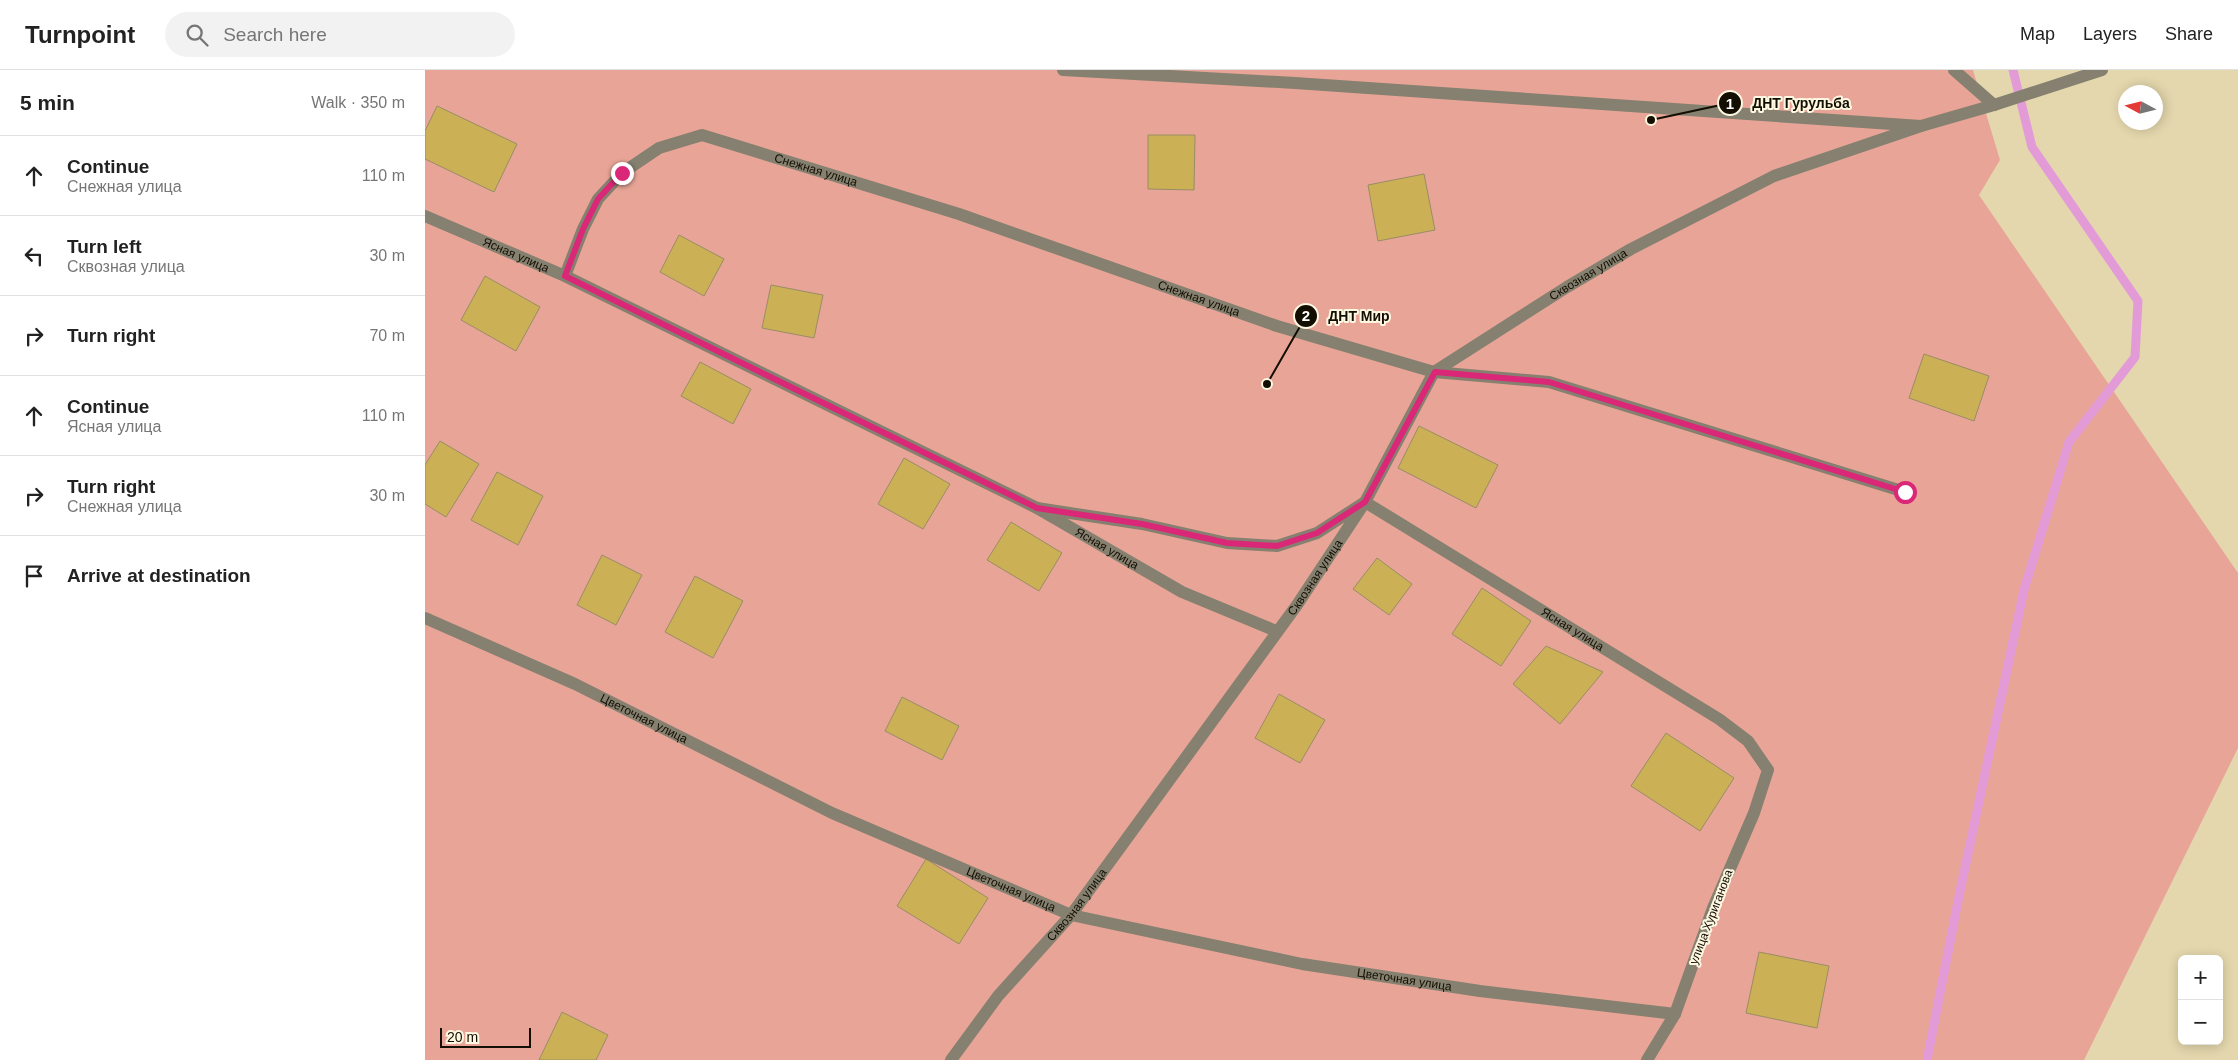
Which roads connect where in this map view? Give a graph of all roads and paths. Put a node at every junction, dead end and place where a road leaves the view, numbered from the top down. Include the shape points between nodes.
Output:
1 (1063, 70) edge
2 (1069, 70) edge
3 (1954, 70) edge
4 (2102, 70) edge
5 (1994, 105) junction
6 (1921, 126) junction
7 (425, 216) edge
8 (565, 276) junction
9 (1435, 372) junction
10 (1905, 492) dead end
11 (1365, 502) junction
12 (1037, 508) junction
13 (425, 618) edge
14 (1276, 631) junction
15 (1768, 770) joint
16 (1071, 915) junction
17 (1675, 1014) junction
18 (951, 1060) edge
19 (1647, 1060) edge

1 - 2 street
2 - 6 street
3 - 5 street
4 - 5 street, Сквозная улица
5 - 6 street, Сквозная улица
6 - 9 street, Сквозная улица via 1774,176 1623,254
7 - 8 street, Ясная улица
8 - 9 street, Снежная улица via 598,199 622,173 659,148 702,135 959,214 1277,326
8 - 12 street, Ясная улица
9 - 10 street, Снежная улица via 1549,382
9 - 11 street, Сквозная улица
11 - 12 street via 1317,533 1277,546 1227,543 1142,524
11 - 14 street, Сквозная улица via 1297,605
11 - 15 street, Ясная улица via 1719,719 1748,741
12 - 14 street, Ясная улица via 1182,592
13 - 16 street, Цветочная улица via 575,684 832,813
14 - 16 street, Сквозная улица
15 - 17 street, улица Хуриганова
16 - 17 street, Цветочная улица via 1302,964 1480,991
16 - 18 street, Сквозная улица via 998,996
17 - 19 street, улица Хуриганова

